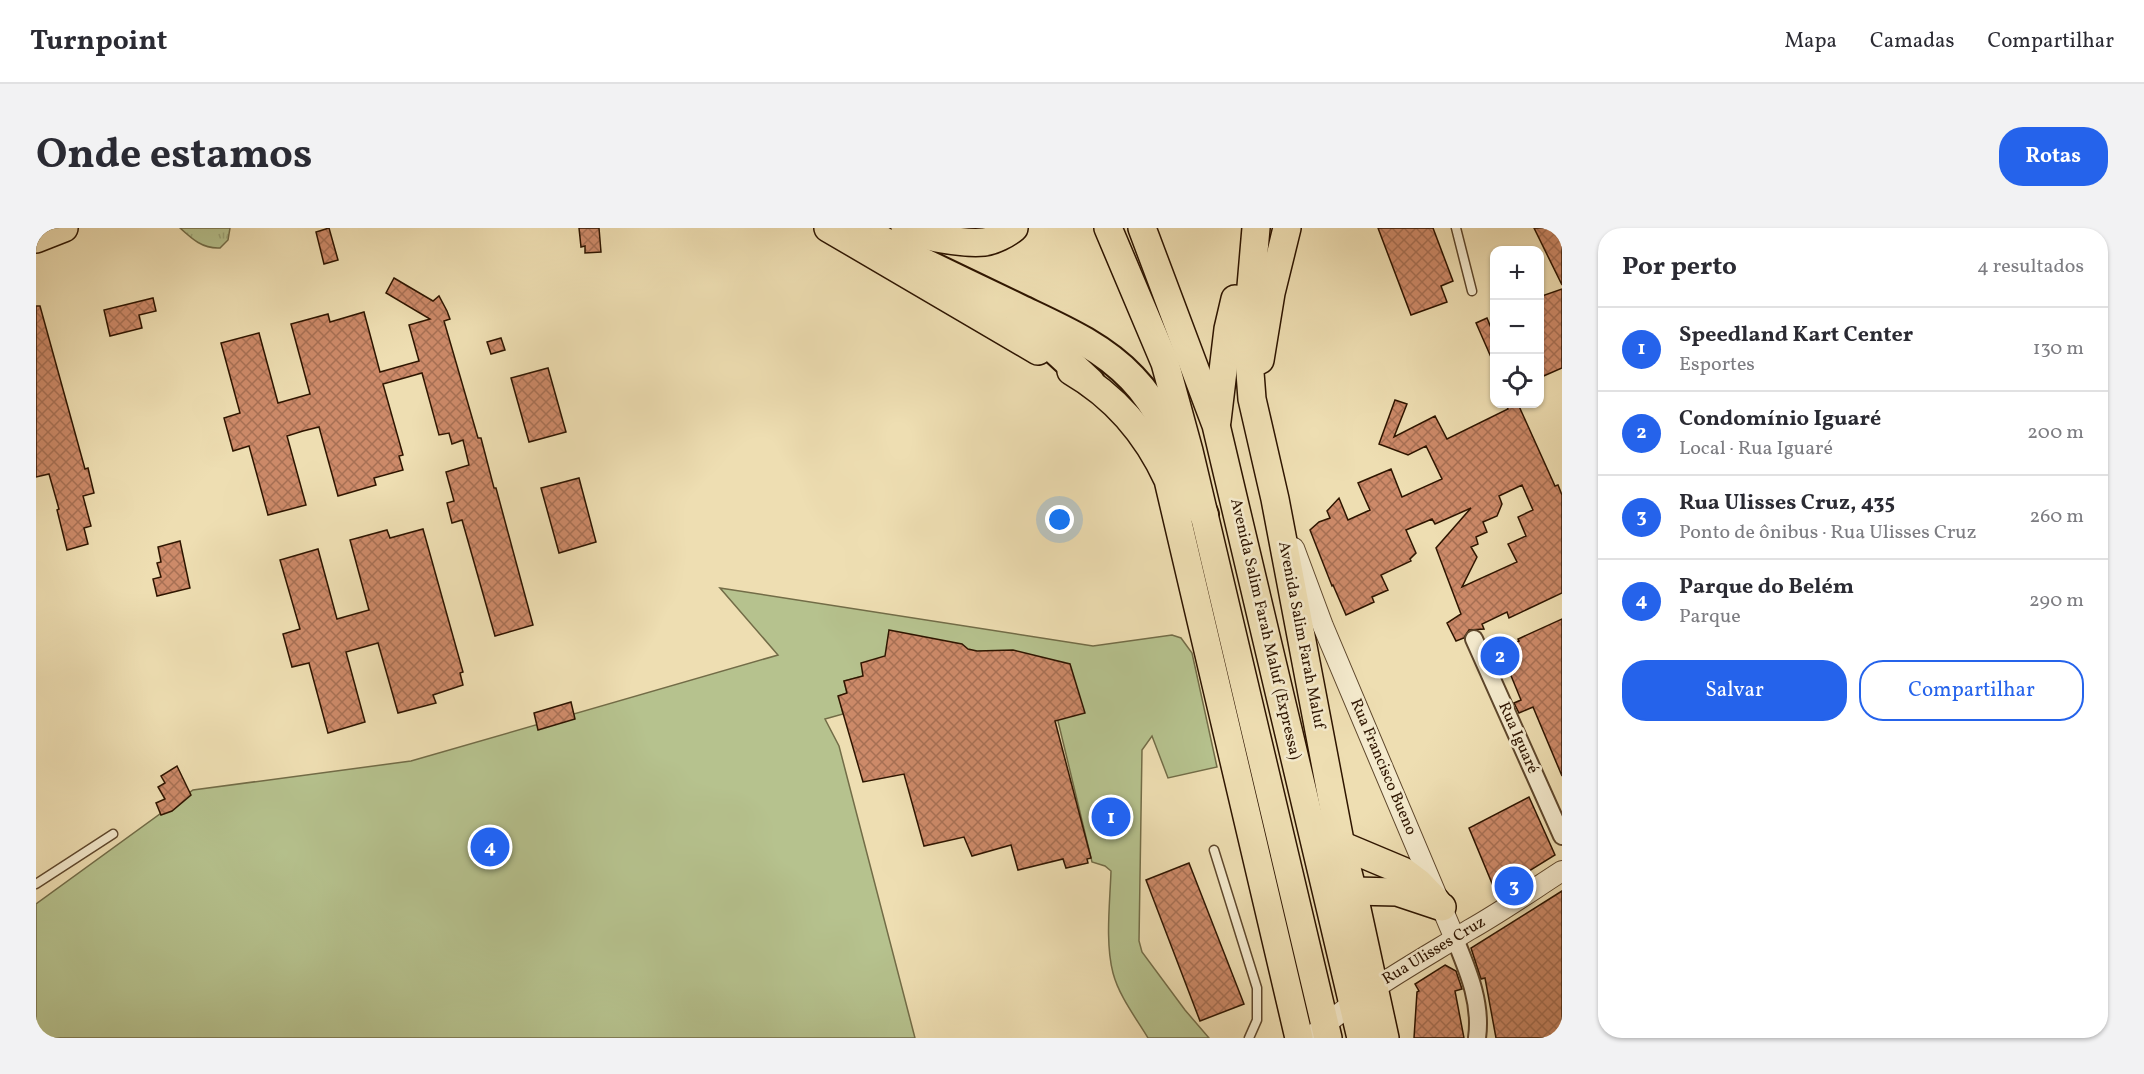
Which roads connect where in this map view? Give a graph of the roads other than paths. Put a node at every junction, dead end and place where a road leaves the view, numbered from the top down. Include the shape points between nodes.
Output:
1 (64, 228) edge
2 (828, 228) edge
3 (861, 228) edge
4 (1014, 228) edge
5 (1108, 228) edge
6 (1143, 228) edge
7 (1256, 228) edge
8 (1287, 228) edge
9 (1456, 228) edge
10 (36, 239) edge
11 (907, 246) edge
12 (1472, 291) dead end
13 (1090, 382) junction
14 (1252, 399) junction
15 (1216, 425) junction
16 (1275, 499) junction
17 (1204, 515) junction
18 (1474, 639) dead end
19 (1257, 735) junction
20 (1291, 739) junction
21 (1245, 809) junction
22 (113, 834) dead end
23 (1562, 836) edge
24 (1340, 843) junction
25 (1214, 850) dead end
26 (1562, 871) edge
27 (36, 884) edge
28 (1353, 891) junction
29 (1326, 895) junction
30 (1297, 904) junction
31 (1445, 914) junction
32 (1271, 919) junction
33 (1472, 929) junction
34 (1455, 939) junction
35 (1430, 954) junction
36 (1363, 995) junction
37 (1321, 1034) edge
38 (1249, 1038) edge
39 (1299, 1038) edge
40 (1360, 1038) edge
41 (1385, 1038) edge
42 (1477, 1038) edge

1 - 10 highway
2 - 13 highway
3 - 11 highway
4 - 11 highway via 984,242 912,232
5 - 17 highway via 1165,363
6 - 15 highway, Avenida Salim Farah Maluf (Expressa)
7 - 14 highway, Avenida Salim Farah Maluf via 1246,333
7 - 15 highway via 1240,272 1228,329
8 - 14 highway
9 - 12 lane
11 - 13 highway via 1050,345
11 - 17 highway via 1066,331 1108,356 1134,379 1169,433
13 - 21 highway via 1128,416 1160,461 1168,480
14 - 16 highway, Avenida Salim Farah Maluf
15 - 20 highway, Avenida Salim Farah Maluf (Expressa)
16 - 24 highway, Avenida Salim Farah Maluf
16 - 31 street, Rua Francisco Bueno via 1323,626
17 - 19 highway
18 - 23 street, Rua Iguaré
19 - 21 highway
19 - 30 highway
20 - 24 highway
20 - 29 highway, Avenida Salim Farah Maluf (Expressa)
21 - 32 highway
22 - 27 lane
24 - 28 highway, Avenida Salim Farah Maluf
24 - 31 highway via 1403,871 1419,883
25 - 38 lane via 1257,988 1257,1020
26 - 33 street, Rua Ulisses Cruz
28 - 29 highway
28 - 31 highway via 1397,892
28 - 36 highway, Avenida Salim Farah Maluf
29 - 30 highway
29 - 36 highway, Avenida Salim Farah Maluf (Expressa)
30 - 32 highway
30 - 37 highway
31 - 33 street via 1454,925
31 - 34 street, Rua Francisco Bueno
31 - 35 street via 1444,934
32 - 39 highway
33 - 34 street, Rua Ulisses Cruz
34 - 35 street, Rua Ulisses Cruz
34 - 42 street, Rua Francisco Bueno via 1476,997
35 - 36 street, Rua Ulisses Cruz
36 - 37 street, Rua Ulisses Cruz
36 - 40 highway, Avenida Salim Farah Maluf (Expressa)
36 - 41 highway, Avenida Salim Farah Maluf

